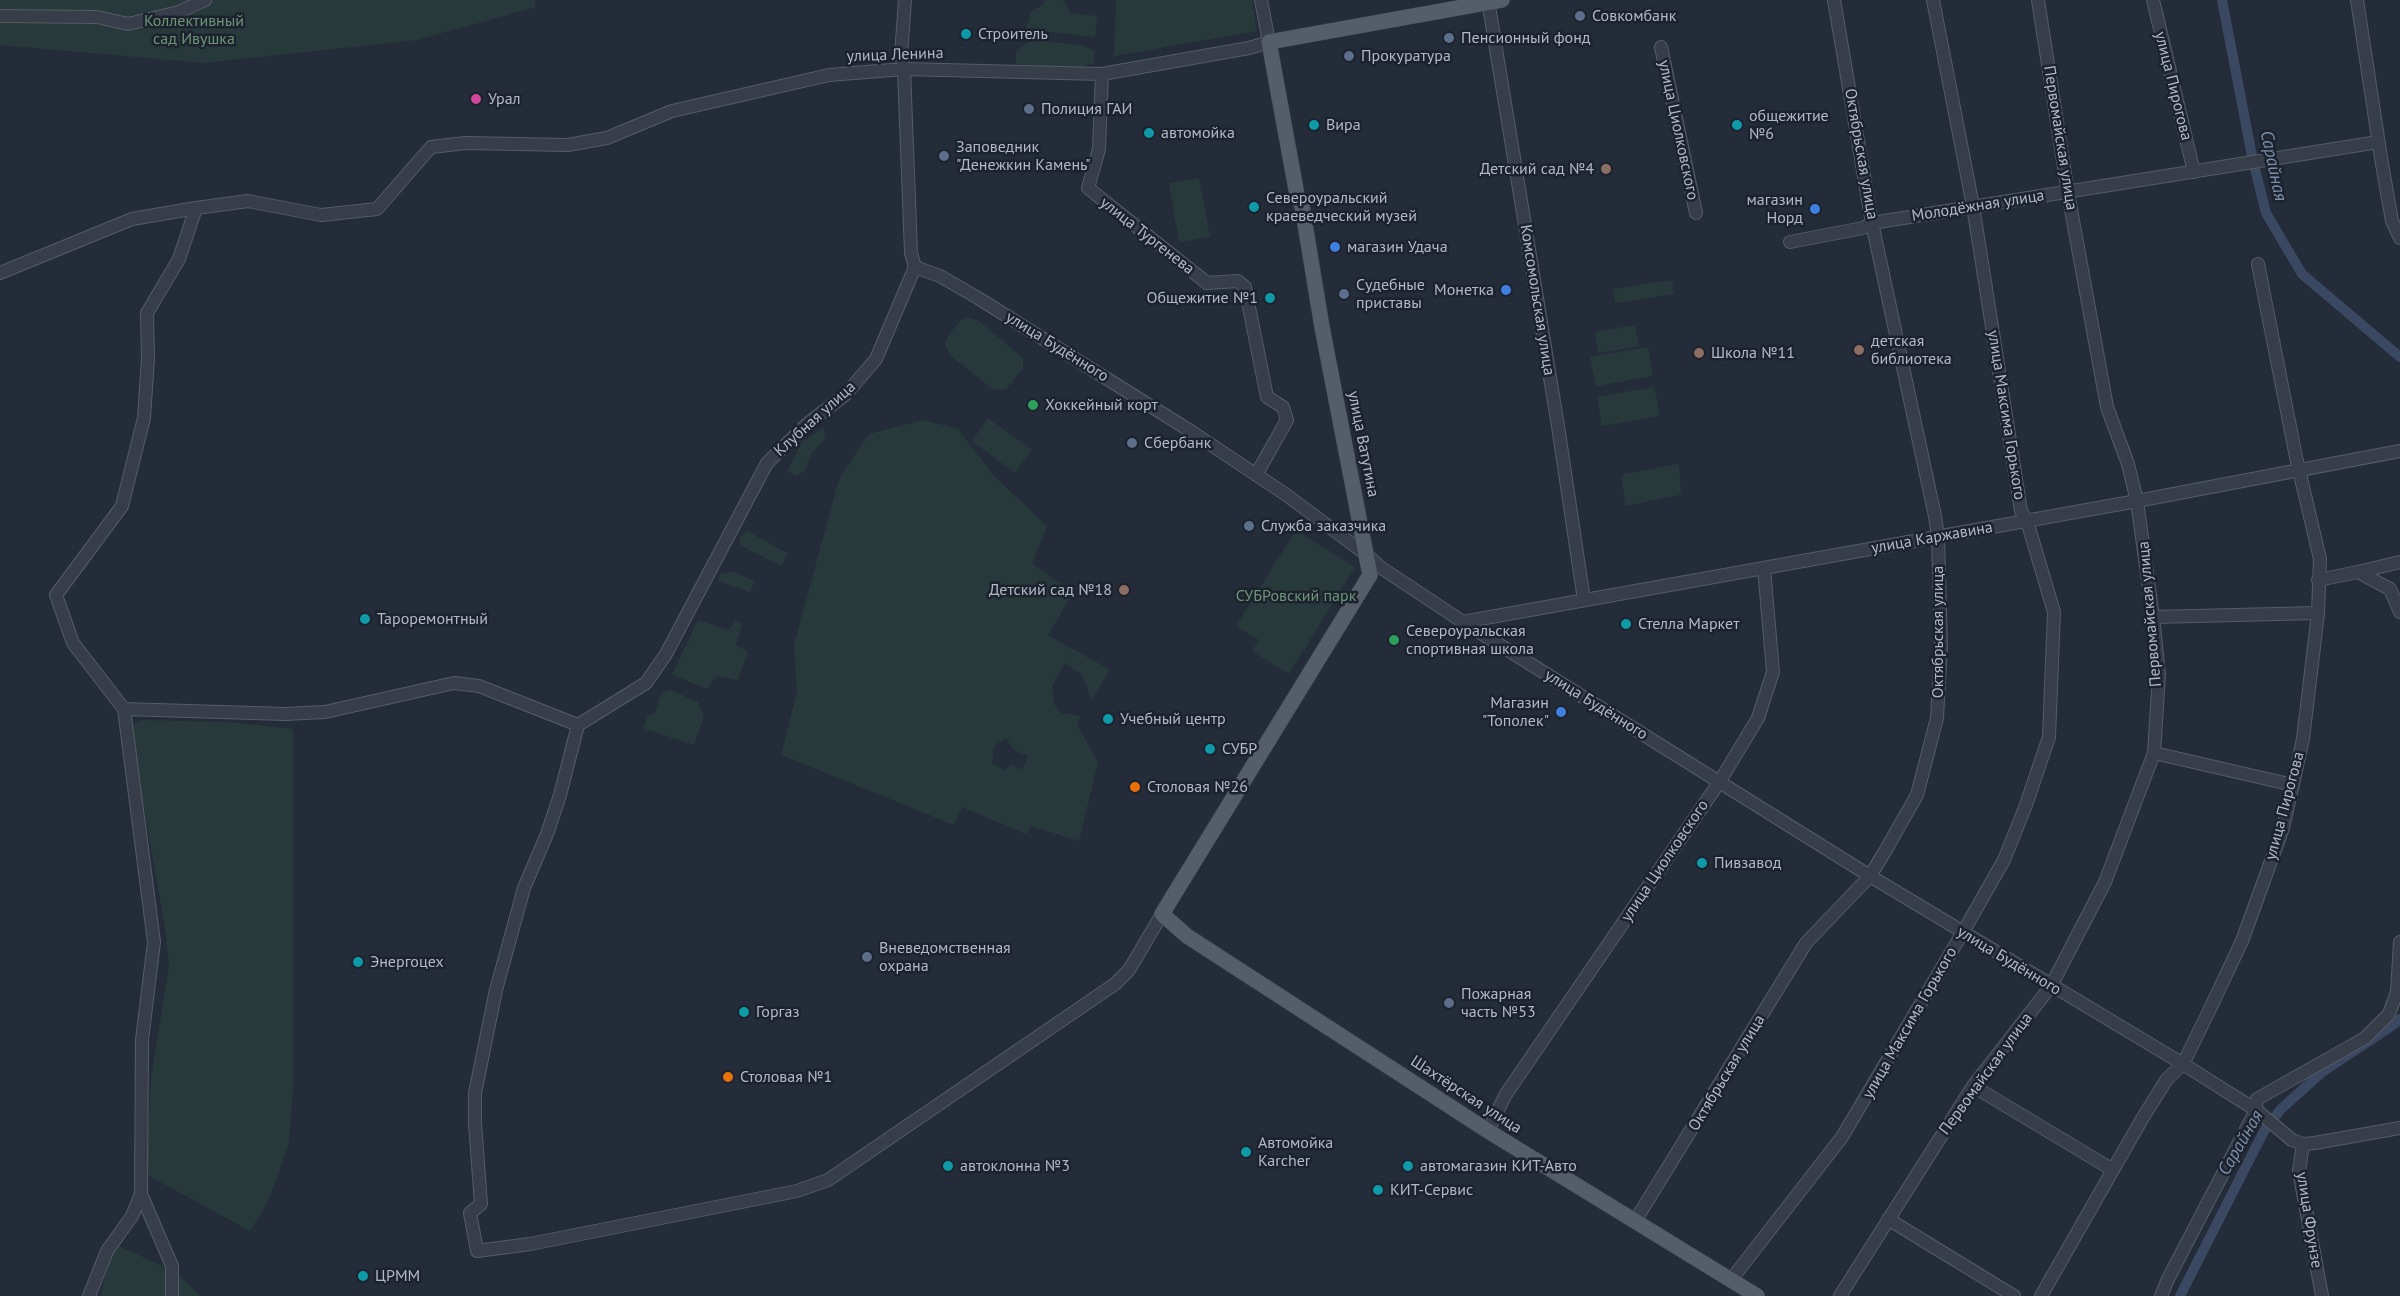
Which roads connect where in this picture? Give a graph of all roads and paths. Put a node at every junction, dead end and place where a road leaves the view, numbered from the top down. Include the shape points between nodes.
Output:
1 (205, 0) edge
2 (905, 0) edge
3 (1261, 0) edge
4 (1834, 0) edge
5 (1933, 0) edge
6 (2038, 0) edge
7 (2153, 0) edge
8 (2358, 0) edge
9 (1493, 1) edge
10 (0, 16) edge
11 (1269, 42) junction
12 (1661, 47) dead end
13 (904, 69) junction
14 (1102, 74) junction
15 (2379, 142) junction
16 (2199, 170) junction
17 (2068, 193) junction
18 (1973, 206) junction
19 (196, 208) junction
20 (1696, 213) dead end
21 (1872, 223) junction
22 (2400, 238) edge
23 (1790, 242) dead end
24 (2258, 264) dead end
25 (915, 267) junction
26 (0, 273) edge
27 (2400, 451) edge
28 (2300, 470) junction
29 (1256, 474) junction
30 (2138, 501) junction
31 (2027, 521) junction
32 (1938, 537) junction
33 (1367, 555) junction
34 (2400, 562) edge
35 (1764, 568) junction
36 (2358, 572) junction
37 (2318, 580) junction
38 (1584, 600) junction
39 (2400, 612) edge
40 (2318, 613) junction
41 (2154, 617) junction
42 (1463, 622) junction
43 (124, 709) junction
44 (578, 724) junction
45 (2154, 753) junction
46 (1720, 781) junction
47 (2293, 785) junction
48 (1870, 876) junction
49 (1162, 914) junction
50 (1963, 932) junction
51 (2400, 942) edge
52 (2051, 986) junction
53 (2182, 1064) junction
54 (1973, 1086) junction
55 (2256, 1110) junction
56 (2400, 1128) edge
57 (1488, 1131) junction
58 (2303, 1144) junction
59 (2113, 1170) junction
60 (141, 1194) junction
61 (1888, 1219) junction
62 (1635, 1221) junction
63 (1731, 1280) junction
64 (89, 1296) edge
65 (172, 1296) edge
66 (1757, 1296) edge
67 (1840, 1296) edge
68 (2014, 1296) edge
69 (2041, 1296) edge
70 (2161, 1296) edge
71 (2322, 1296) edge

1 - 10 street via 179,12 128,24 97,17
2 - 13 street via 901,56
3 - 11 street, улица Ватутина
4 - 21 street, Октябрьская улица
5 - 18 street, улица Максима Горького
6 - 17 street, Первомайская улица
7 - 16 street, улица Пирогова
8 - 15 street
9 - 11 main road, улица Ленина
9 - 38 street, Комсомольская улица
11 - 14 street, улица Ленина
11 - 33 main road, улица Ватутина
12 - 20 street, улица Циолковского
13 - 14 street, улица Ленина
13 - 19 street, улица Ленина via 829,75 672,111 607,138 568,145 466,143 430,147 377,209 321,215 249,201
13 - 25 street via 910,253
14 - 29 street, улица Тургенева via 1099,149 1088,188 1207,283 1238,281 1245,287 1267,397 1283,407 1287,420
15 - 16 street, Молодёжная улица
15 - 22 street via 2392,221
16 - 17 street, Молодёжная улица
17 - 18 street, Молодёжная улица
17 - 30 street, Первомайская улица via 2107,407
18 - 21 street, Молодёжная улица
18 - 31 street, улица Максима Горького via 2021,511
19 - 26 street, улица Ленина via 132,219
19 - 43 street via 178,260 147,313 144,418 122,506 56,595 73,643
21 - 23 street, Молодёжная улица
21 - 32 street, Октябрьская улица
24 - 28 street, улица Пирогова
25 - 29 street, улица Будённого via 978,298
25 - 44 street, Клубная улица via 876,359 846,394 807,424 767,463 666,654 646,683
27 - 28 street, улица Каржавина
28 - 30 street, улица Каржавина
28 - 37 street, улица Пирогова via 2320,559
29 - 33 street, улица Будённого
30 - 31 street, улица Каржавина
30 - 41 street, Первомайская улица
31 - 32 street, улица Каржавина
31 - 50 street, улица Максима Горького via 2054,612 2049,737 2004,860
32 - 35 street, улица Каржавина
32 - 48 street, Октябрьская улица via 1941,646 1937,718 1917,795
33 - 42 street, улица Будённого
33 - 49 main road, улица Ватутина via 1370,575
34 - 36 street
35 - 38 street, улица Каржавина
35 - 46 street, улица Циолковского via 1773,672 1758,718
36 - 37 street
36 - 39 street via 2390,589
37 - 40 street, улица Пирогова
38 - 42 street, улица Каржавина
40 - 41 street
40 - 47 street, улица Пирогова via 2303,739
41 - 45 street, Первомайская улица via 2159,674
42 - 46 street, улица Будённого
43 - 44 street via 325,712 454,683 479,686
43 - 60 street via 154,942 142,1040
44 - 49 street via 550,824 524,888 496,990 475,1093 481,1204 470,1213 477,1251 786,1194 828,1180 1115,984 1129,970
45 - 47 street
45 - 52 street, Первомайская улица via 2105,882
46 - 48 street, улица Будённого
46 - 57 street, улица Циолковского via 1506,1094
47 - 53 street, улица Пирогова via 2283,828 2242,940
48 - 50 street, улица Будённого
48 - 62 street, Октябрьская улица via 1806,943
49 - 57 main road, Шахтёрская улица via 1187,936
50 - 52 street, улица Будённого
50 - 63 street, улица Максима Горького via 1842,1137
51 - 55 street via 2397,992 2389,1014 2365,1038 2257,1099
52 - 53 street, улица Будённого
52 - 54 street, Первомайская улица
53 - 55 street, улица Будённого
53 - 59 street, улица Пирогова via 2167,1079
54 - 59 street
54 - 61 street, Первомайская улица
55 - 58 street, улица Будённого via 2292,1140
55 - 70 street
56 - 58 street
57 - 62 main road, Шахтёрская улица
58 - 71 street, улица Фрунзе via 2299,1171
59 - 69 street, улица Пирогова
60 - 64 street via 132,1216 107,1251
60 - 65 street via 172,1266
61 - 67 street, Первомайская улица
61 - 68 street
62 - 63 main road, Шахтёрская улица
63 - 66 main road, Шахтёрская улица

